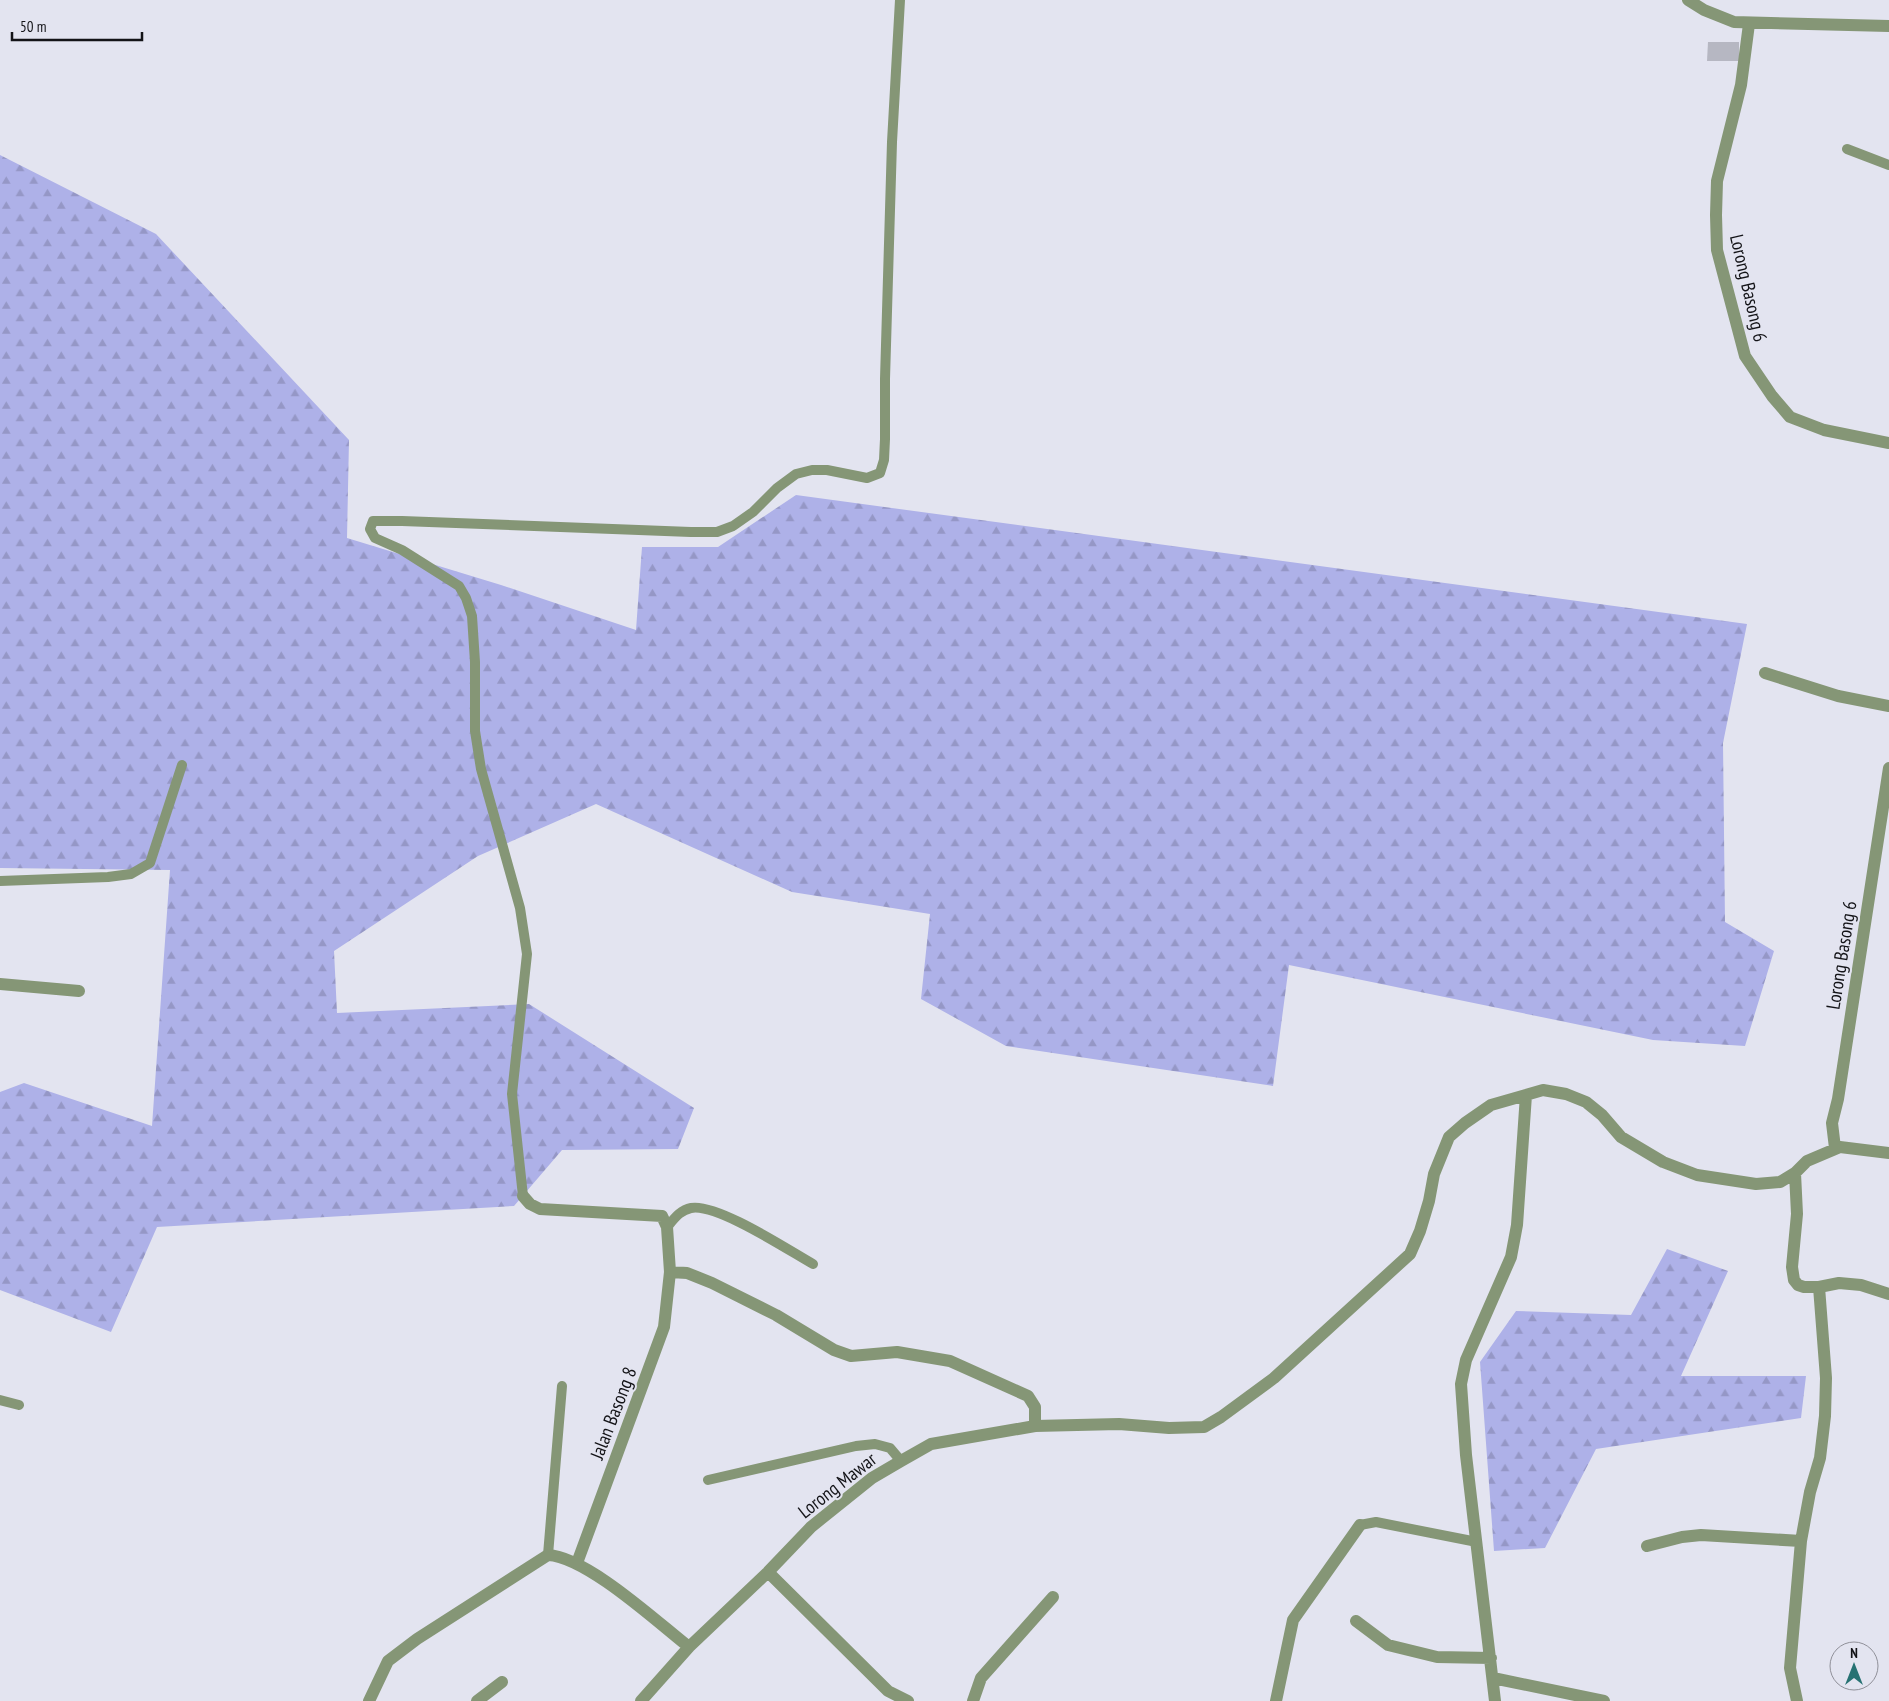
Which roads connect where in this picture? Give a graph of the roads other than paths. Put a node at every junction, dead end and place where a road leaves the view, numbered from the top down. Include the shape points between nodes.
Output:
1 (900, 0) edge
2 (1688, 0) edge
3 (1749, 24) junction
4 (1889, 26) edge
5 (1847, 150) dead end
6 (1889, 165) edge
7 (1889, 444) edge
8 (1765, 673) dead end
9 (1889, 706) edge
10 (182, 765) dead end
11 (1889, 768) edge
12 (0, 881) edge
13 (0, 984) edge
14 (79, 991) dead end
15 (1526, 1095) junction
16 (1835, 1148) junction
17 (1889, 1153) edge
18 (1795, 1173) junction
19 (523, 1196) joint
20 (667, 1227) junction
21 (813, 1264) dead end
22 (670, 1272) junction
23 (1819, 1287) junction
24 (1889, 1294) edge
25 (562, 1386) dead end
26 (0, 1400) edge
27 (19, 1405) dead end
28 (1035, 1426) junction
29 (901, 1461) junction
30 (708, 1480) dead end
31 (1360, 1525) joint
32 (1477, 1542) junction
33 (1801, 1542) junction
34 (1647, 1546) dead end
35 (548, 1555) junction
36 (577, 1563) junction
37 (768, 1572) junction
38 (1053, 1596) dead end
39 (1356, 1621) dead end
40 (688, 1647) junction
41 (1491, 1658) junction
42 (1493, 1678) junction
43 (502, 1682) dead end
44 (369, 1701) edge
45 (477, 1701) edge
46 (641, 1701) edge
47 (908, 1701) edge
48 (973, 1701) edge
49 (1276, 1701) edge
50 (1495, 1701) edge
51 (1604, 1701) edge
52 (1797, 1701) edge

1 - 19 lane via 892,142 885,439 880,473 867,478 827,470 796,474 734,526 717,532 402,521 374,521 370,529 375,538 402,550 459,586 472,616 475,731 481,769 520,908 527,954 512,1094
2 - 3 street via 1734,22
3 - 4 street
3 - 7 street, Lorong Basong 6 via 1741,85 1717,181 1716,215 1717,250 1745,356 1790,417 1824,430
5 - 6 lane
8 - 9 street via 1838,696
10 - 12 lane via 150,863 132,874 108,877
11 - 16 street, Lorong Basong 6 via 1832,1123
13 - 14 street
15 - 18 street, Lorong Mawar via 1543,1090 1586,1102 1622,1137 1663,1162 1697,1176 1756,1184 1780,1182
15 - 28 street, Lorong Mawar via 1491,1105 1449,1137 1434,1174 1429,1201 1410,1254 1274,1378 1221,1417 1204,1427
15 - 32 street via 1517,1225 1511,1257 1466,1360 1461,1384
16 - 17 street
16 - 18 street, Lorong Mawar via 1807,1161
18 - 23 street via 1797,1214 1792,1275 1798,1285
19 - 20 street via 540,1209 662,1216
20 - 21 lane via 679,1213 690,1208 705,1208 727,1216
20 - 22 street, Jalan Basong 8
22 - 28 street via 687,1273 712,1283 776,1315 834,1350 851,1356 898,1352 950,1361 1028,1396 1035,1407
22 - 36 street, Jalan Basong 8 via 664,1327
23 - 24 street via 1839,1283 1861,1285
23 - 33 street via 1826,1378 1825,1416 1820,1458
25 - 35 lane
26 - 27 lane
28 - 29 street, Lorong Mawar via 930,1444
29 - 30 lane via 890,1448 875,1444
29 - 37 street, Lorong Mawar via 872,1478 811,1527
31 - 32 lane via 1376,1522
31 - 49 street via 1293,1620
32 - 41 street
33 - 34 street via 1701,1535
33 - 52 street via 1790,1668
35 - 36 street
35 - 44 street via 388,1660
36 - 40 street via 618,1590
37 - 40 street, Lorong Mawar
37 - 47 street via 888,1691
38 - 48 street via 981,1678
39 - 41 street via 1388,1645 1437,1657
40 - 46 street, Lorong Mawar
41 - 42 street
42 - 50 street
42 - 51 street
43 - 45 street

